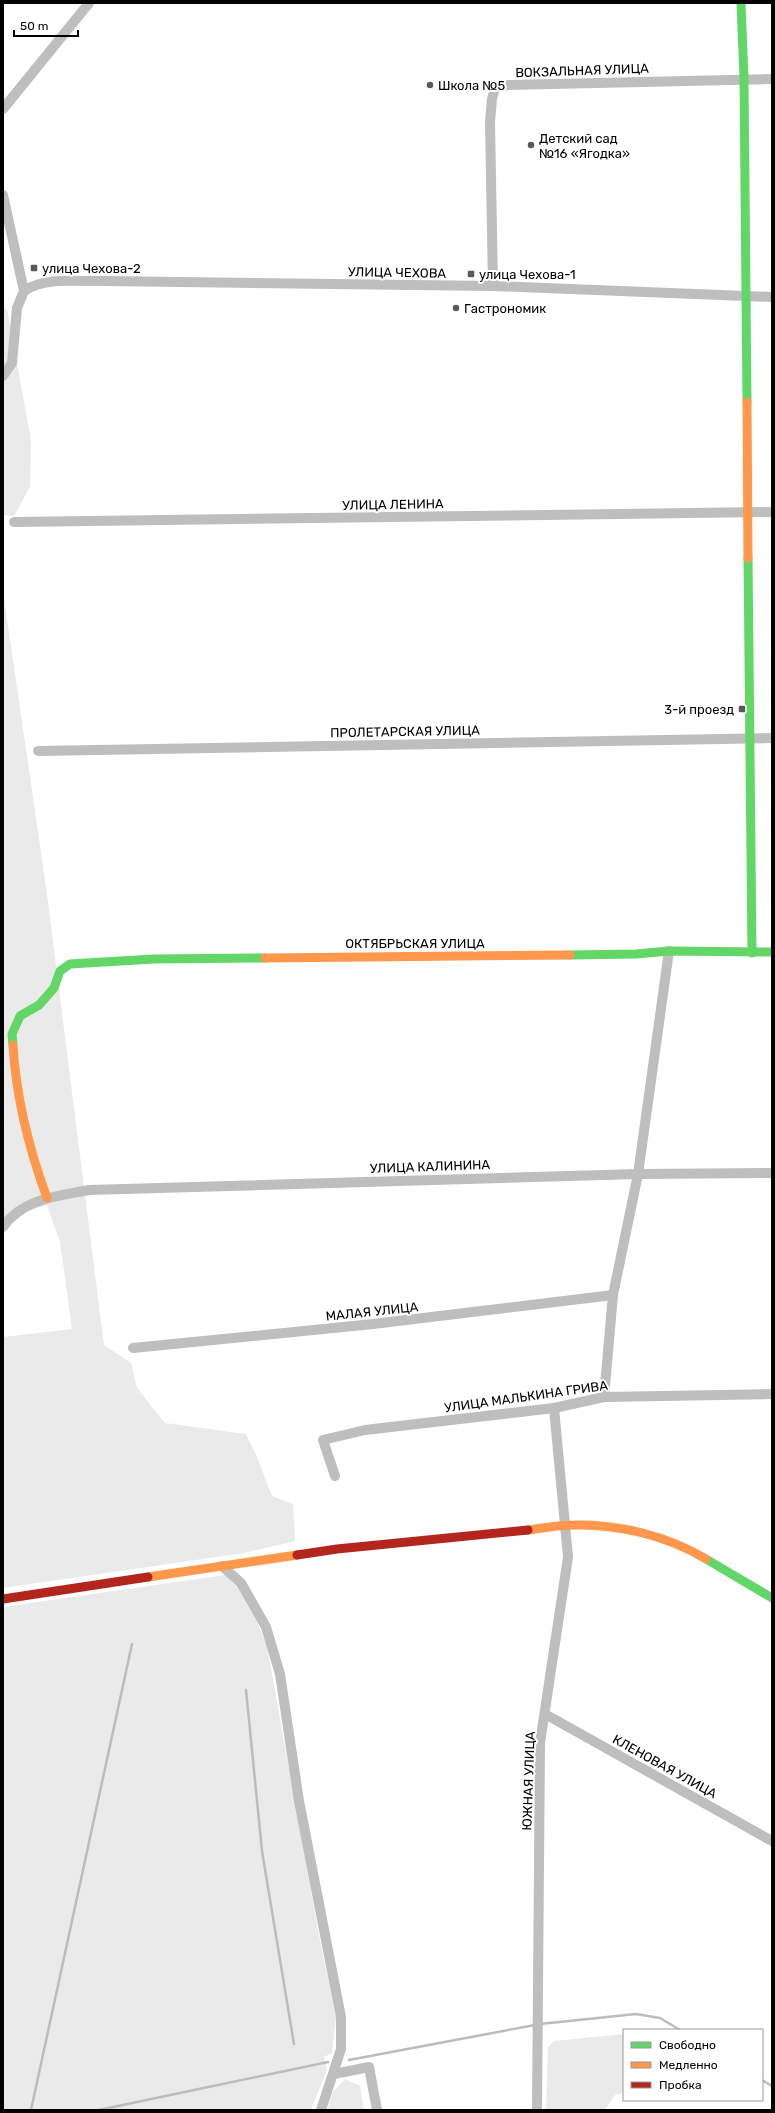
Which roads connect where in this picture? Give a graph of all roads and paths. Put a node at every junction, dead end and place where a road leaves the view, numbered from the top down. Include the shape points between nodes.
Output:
1 (89, 3) edge
2 (741, 3) edge
3 (744, 79) junction
4 (772, 79) edge
5 (3, 109) edge
6 (3, 195) edge
7 (493, 286) junction
8 (24, 291) junction
9 (746, 296) junction
10 (772, 296) edge
11 (3, 376) edge
12 (748, 512) junction
13 (772, 512) edge
14 (14, 522) dead end
15 (751, 738) junction
16 (772, 738) edge
17 (38, 751) dead end
18 (669, 951) junction
19 (772, 952) edge
20 (752, 953) junction
21 (772, 1173) edge
22 (638, 1174) junction
23 (47, 1198) junction
24 (3, 1227) edge
25 (613, 1295) junction
26 (133, 1348) dead end
27 (772, 1394) edge
28 (604, 1397) junction
29 (554, 1408) junction
30 (335, 1476) dead end
31 (566, 1525) junction
32 (222, 1566) junction
33 (772, 1598) edge
34 (3, 1599) edge
35 (545, 1714) junction
36 (772, 1841) edge
37 (334, 2074) junction
38 (321, 2110) edge
39 (376, 2110) edge
40 (537, 2110) edge

1 - 5 street
2 - 3 street
3 - 4 street, ВОКЗАЛЬНАЯ УЛИЦА
3 - 7 street, ВОКЗАЛЬНАЯ УЛИЦА via 508,85 495,88 490,122
3 - 9 street
6 - 8 street
7 - 8 street, УЛИЦА ЧЕХОВА via 105,281 45,282
7 - 9 street, УЛИЦА ЧЕХОВА
8 - 11 street via 17,308 12,363
9 - 10 street, УЛИЦА ЧЕХОВА
9 - 12 street
12 - 13 street, УЛИЦА ЛЕНИНА
12 - 14 street, УЛИЦА ЛЕНИНА
12 - 15 street
15 - 16 street, ПРОЛЕТАРСКАЯ УЛИЦА
15 - 17 street, ПРОЛЕТАРСКАЯ УЛИЦА
15 - 20 street
18 - 20 street, ОКТЯБРЬСКАЯ УЛИЦА
18 - 22 street
18 - 23 street, ОКТЯБРЬСКАЯ УЛИЦА via 636,954 119,960 70,964 60,971 54,988 39,1005 20,1016 12,1034 14,1066 32,1157
19 - 20 street, ОКТЯБРЬСКАЯ УЛИЦА
21 - 22 street, УЛИЦА КАЛИНИНА
22 - 23 street, УЛИЦА КАЛИНИНА via 89,1190
22 - 25 street
23 - 24 street, УЛИЦА КАЛИНИНА via 26,1205
25 - 26 street, МАЛАЯ УЛИЦА via 373,1324
25 - 28 street
27 - 28 street, УЛИЦА МАЛЬКИНА ГРИВА
28 - 29 street, УЛИЦА МАЛЬКИНА ГРИВА
29 - 30 street, УЛИЦА МАЛЬКИНА ГРИВА via 365,1430 323,1440
29 - 31 street, ЮЖНАЯ УЛИЦА
31 - 32 street via 337,1549
31 - 33 street via 621,1528 666,1540 690,1549
31 - 35 street, ЮЖНАЯ УЛИЦА via 568,1557
32 - 34 street
32 - 37 street via 241,1583 266,1627 280,1674 299,1801 341,2018 341,2049
35 - 36 street, КЛЕНОВАЯ УЛИЦА
35 - 40 street, ЮЖНАЯ УЛИЦА via 540,1743
37 - 38 street
37 - 39 street via 370,2067

